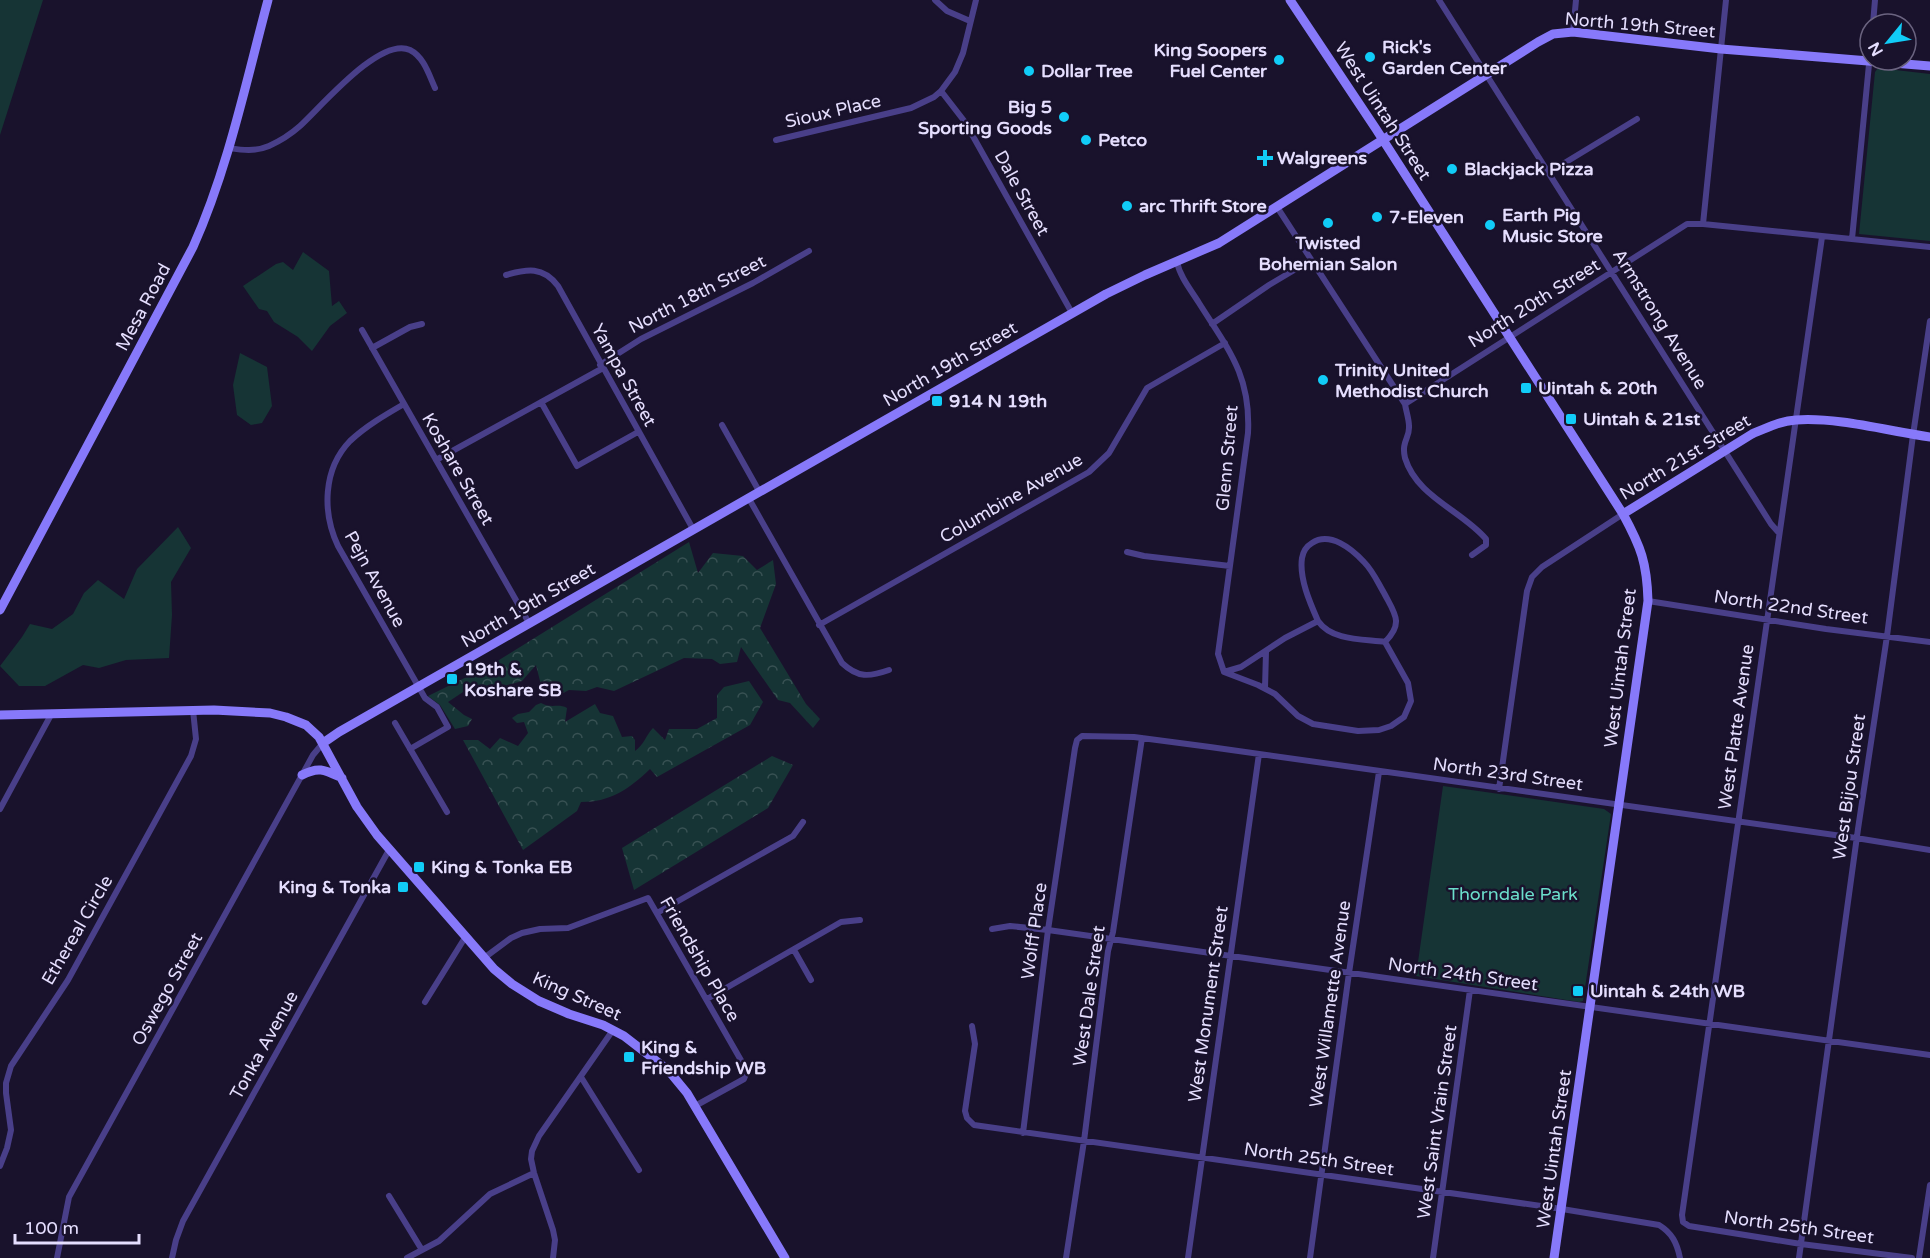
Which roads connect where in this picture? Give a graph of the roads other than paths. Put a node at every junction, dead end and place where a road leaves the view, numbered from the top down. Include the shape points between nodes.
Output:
1 (268, 0) edge
2 (976, 0) edge
3 (1290, 0) edge
4 (1439, 0) edge
5 (1576, 0) edge
6 (1726, 0) edge
7 (936, 1) edge
8 (970, 21) junction
9 (1573, 32) junction
10 (1721, 49) junction
11 (1858, 59) edge
12 (1869, 72) edge
13 (1485, 74) junction
14 (435, 88) dead end
15 (941, 91) junction
16 (1637, 119) dead end
17 (776, 140) dead end
18 (1383, 140) junction
19 (228, 148) junction
20 (1548, 173) junction
21 (1277, 207) junction
22 (1703, 224) junction
23 (1822, 237) junction
24 (1852, 239) junction
25 (1930, 247) edge
26 (809, 251) dead end
27 (1311, 260) junction
28 (1177, 262) junction
29 (1612, 272) junction
30 (506, 275) dead end
31 (1072, 313) junction
32 (1930, 321) edge
33 (422, 324) dead end
34 (1212, 324) junction
35 (362, 330) dead end
36 (1509, 337) junction
37 (1225, 343) junction
38 (372, 348) junction
39 (602, 366) junction
40 (541, 402) junction
41 (404, 404) junction
42 (1405, 404) junction
43 (1797, 420) junction
44 (722, 425) dead end
45 (638, 432) junction
46 (1913, 435) junction
47 (1930, 437) edge
48 (1725, 450) junction
49 (436, 460) junction
50 (759, 491) junction
51 (748, 497) junction
52 (1623, 514) junction
53 (693, 529) junction
54 (1779, 532) junction
55 (1127, 552) dead end
56 (1472, 555) dead end
57 (1230, 566) junction
58 (1648, 601) junction
59 (0, 610) edge
60 (1767, 620) junction
61 (1318, 621) junction
62 (529, 623) junction
63 (819, 625) junction
64 (1887, 636) junction
65 (1385, 642) junction
66 (1930, 642) edge
67 (1266, 652) junction
68 (889, 670) dead end
69 (1224, 672) junction
70 (419, 687) junction
71 (1265, 688) junction
72 (193, 710) junction
73 (52, 712) junction
74 (0, 715) edge
75 (395, 723) dead end
76 (1082, 736) joint
77 (1142, 738) junction
78 (323, 743) junction
79 (410, 749) junction
80 (1259, 754) junction
81 (1379, 772) junction
82 (302, 775) junction
83 (342, 778) junction
84 (1499, 789) junction
85 (1620, 805) junction
86 (0, 809) edge
87 (447, 812) dead end
88 (803, 822) dead end
89 (1738, 822) junction
90 (1856, 838) junction
91 (389, 850) junction
92 (1930, 850) edge
93 (657, 913) junction
94 (860, 920) dead end
95 (992, 929) dead end
96 (1048, 930) junction
97 (466, 936) junction
98 (1110, 940) junction
99 (794, 950) junction
100 (71, 957) dead end
101 (1229, 957) junction
102 (484, 958) junction
103 (79, 961) junction
104 (1349, 973) junction
105 (811, 980) dead end
106 (1470, 990) junction
107 (707, 999) junction
108 (425, 1002) dead end
109 (1591, 1007) junction
110 (1710, 1023) junction
111 (972, 1026) dead end
112 (613, 1030) junction
113 (1829, 1040) junction
114 (1930, 1055) edge
115 (581, 1077) junction
116 (694, 1106) junction
117 (1023, 1133) junction
118 (1083, 1141) junction
119 (1203, 1158) junction
120 (0, 1166) edge
121 (639, 1170) dead end
122 (534, 1173) junction
123 (1322, 1174) junction
124 (1930, 1185) edge
125 (1443, 1192) junction
126 (389, 1196) dead end
127 (1562, 1209) junction
128 (1683, 1222) joint
129 (1801, 1244) junction
130 (422, 1250) junction
131 (57, 1258) edge
132 (172, 1258) edge
133 (407, 1258) edge
134 (553, 1258) edge
135 (785, 1258) edge
136 (1066, 1258) edge
137 (1188, 1258) edge
138 (1310, 1258) edge
139 (1433, 1258) edge
140 (1554, 1258) edge
141 (1680, 1258) edge
142 (1799, 1258) edge
143 (1912, 1258) edge
144 (1919, 1258) edge

1 - 19 street, Mesa Road
2 - 8 street
3 - 18 street, West Uintah Street
4 - 13 street, Armstrong Avenue
5 - 9 street
6 - 10 street
7 - 8 street via 947,11
8 - 15 street via 963,53
9 - 10 street, North 19th Street
9 - 13 street, North 19th Street via 1553,34
10 - 11 street, North 19th Street
10 - 22 street
12 - 24 street
13 - 18 street, North 19th Street
13 - 20 street, Armstrong Avenue
14 - 19 street via 416,54 402,48 389,50 363,66 283,139 257,150
15 - 17 street, Sioux Place via 897,112
15 - 31 street, Dale Street via 969,129
16 - 20 street
18 - 21 street, North 19th Street
18 - 36 street, West Uintah Street
19 - 59 street, Mesa Road via 193,247
20 - 29 street, Armstrong Avenue
21 - 27 street
21 - 28 street, North 19th Street via 1219,243
22 - 23 street, North 20th Street
22 - 29 street, North 20th Street via 1681,228
23 - 24 street, North 20th Street
23 - 43 street, West Platte Avenue
24 - 25 street, North 20th Street
26 - 39 street, North 18th Street via 641,339
27 - 34 street
27 - 42 street
28 - 31 street, North 19th Street via 1132,280
28 - 34 street, Glenn Street
29 - 36 street, North 20th Street
29 - 48 street, Armstrong Avenue
30 - 39 street, Yampa Street via 533,270 555,282
31 - 50 street, North 19th Street
32 - 46 street, West Bijou Street
33 - 38 street
34 - 37 street, Glenn Street
35 - 38 street, Koshare Street
36 - 42 street, North 20th Street
36 - 52 street, West Uintah Street
37 - 57 street, Glenn Street via 1242,377 1249,410
37 - 63 street, Columbine Avenue via 1147,388 1097,466
38 - 41 street, Koshare Street
39 - 40 street, North 18th Street
39 - 45 street, Yampa Street
40 - 45 street via 577,466
40 - 49 street, North 18th Street
41 - 49 street, Koshare Street
41 - 70 street, Pejn Avenue via 349,443 331,476 328,514 338,546
42 - 56 street via 1409,426 1404,445 1408,465 1428,493 1486,539 1486,545
43 - 46 street, North 21st Street
43 - 48 street, North 21st Street via 1764,428
43 - 54 street, West Platte Avenue
44 - 50 street
45 - 53 street, Yampa Street
46 - 47 street, North 21st Street
46 - 64 street, West Bijou Street
48 - 52 street, North 21st Street
48 - 54 street, Armstrong Avenue
49 - 62 street, Koshare Street
50 - 51 street, North 19th Street
51 - 53 street, North 19th Street
51 - 63 street
52 - 58 street, West Uintah Street via 1646,567
52 - 84 street, North 21st Street via 1532,577
53 - 62 street, North 19th Street
54 - 60 street, West Platte Avenue
55 - 57 street
57 - 69 street, Glenn Street via 1218,654
58 - 60 street, North 22nd Street
58 - 85 street, West Uintah Street
60 - 64 street, North 22nd Street
60 - 89 street, West Platte Avenue
61 - 65 street via 1340,636
61 - 65 street via 1302,570 1303,556 1310,544 1327,539 1338,541 1358,556 1394,611 1395,630
61 - 67 street
62 - 70 street, North 19th Street
63 - 68 street via 848,669 871,676
64 - 66 street, North 22nd Street
64 - 90 street, West Bijou Street
65 - 71 street via 1408,683 1412,701 1404,717 1386,728 1366,731 1313,724
67 - 69 street
67 - 71 street
69 - 71 street
70 - 78 street, North 19th Street
70 - 79 street, Pejn Avenue via 448,727
72 - 73 street
72 - 78 street via 286,717 316,732
72 - 103 street, Ethereal Circle via 195,739 191,756
73 - 74 street
73 - 86 street
75 - 79 street
76 - 77 street, North 23rd Street
76 - 96 street, Wolff Place via 1075,748
77 - 80 street, North 23rd Street
77 - 98 street, West Dale Street
78 - 82 street, Oswego Street
78 - 83 street, King Street
79 - 87 street
80 - 81 street, North 23rd Street
80 - 101 street, West Monument Street
81 - 84 street, North 23rd Street
81 - 104 street, West Willamette Avenue
82 - 83 street via 318,769
82 - 131 street, Oswego Street via 69,1197
83 - 91 street, King Street
84 - 85 street, North 23rd Street
85 - 89 street, North 23rd Street
85 - 109 street, West Uintah Street
88 - 93 street via 793,836
89 - 90 street, North 23rd Street
89 - 110 street, West Platte Avenue
90 - 92 street, North 23rd Street
90 - 113 street, West Bijou Street
91 - 97 street, King Street
91 - 132 street, Tonka Avenue via 183,1221
93 - 102 street, Friendship Place via 648,898 568,928 522,933
93 - 107 street, Friendship Place
94 - 99 street via 841,922
95 - 96 street, North 24th Street via 1010,926
96 - 98 street, North 24th Street
96 - 117 street, Wolff Place
97 - 102 street, King Street
97 - 108 street
98 - 101 street, North 24th Street
98 - 118 street, West Dale Street
99 - 105 street
99 - 107 street
100 - 103 street
101 - 104 street, North 24th Street
101 - 119 street, West Monument Street
102 - 112 street, King Street via 503,977 539,1001
103 - 120 street, Ethereal Circle via 11,1066 6,1083 11,1131
104 - 106 street, North 24th Street
104 - 123 street, West Willamette Avenue
106 - 109 street, North 24th Street
106 - 125 street, West Saint Vrain Street
107 - 116 street, Friendship Place via 746,1074 744,1079
109 - 110 street, North 24th Street
109 - 127 street, West Uintah Street
110 - 113 street, North 24th Street
110 - 128 street, West Platte Avenue
111 - 117 street, North 25th Street via 975,1044 967,1118 974,1125
112 - 115 street
112 - 116 street, King Street via 668,1070
113 - 114 street, North 24th Street
113 - 129 street, West Bijou Street
115 - 121 street
115 - 122 street via 535,1144 531,1159
116 - 135 street, King Street
117 - 118 street, North 25th Street
118 - 119 street, North 25th Street
118 - 136 street, West Dale Street
119 - 123 street, North 25th Street
119 - 137 street, West Monument Street
122 - 130 street via 490,1194 438,1241
122 - 134 street via 553,1230
123 - 125 street, North 25th Street
123 - 138 street, West Willamette Avenue
124 - 144 street
125 - 127 street, North 25th Street
125 - 139 street, West Saint Vrain Street
126 - 130 street
127 - 140 street, West Uintah Street
127 - 141 street, North 25th Street via 1659,1225 1675,1240
128 - 129 street, North 25th Street
129 - 142 street, West Bijou Street
129 - 143 street, North 25th Street
130 - 133 street

